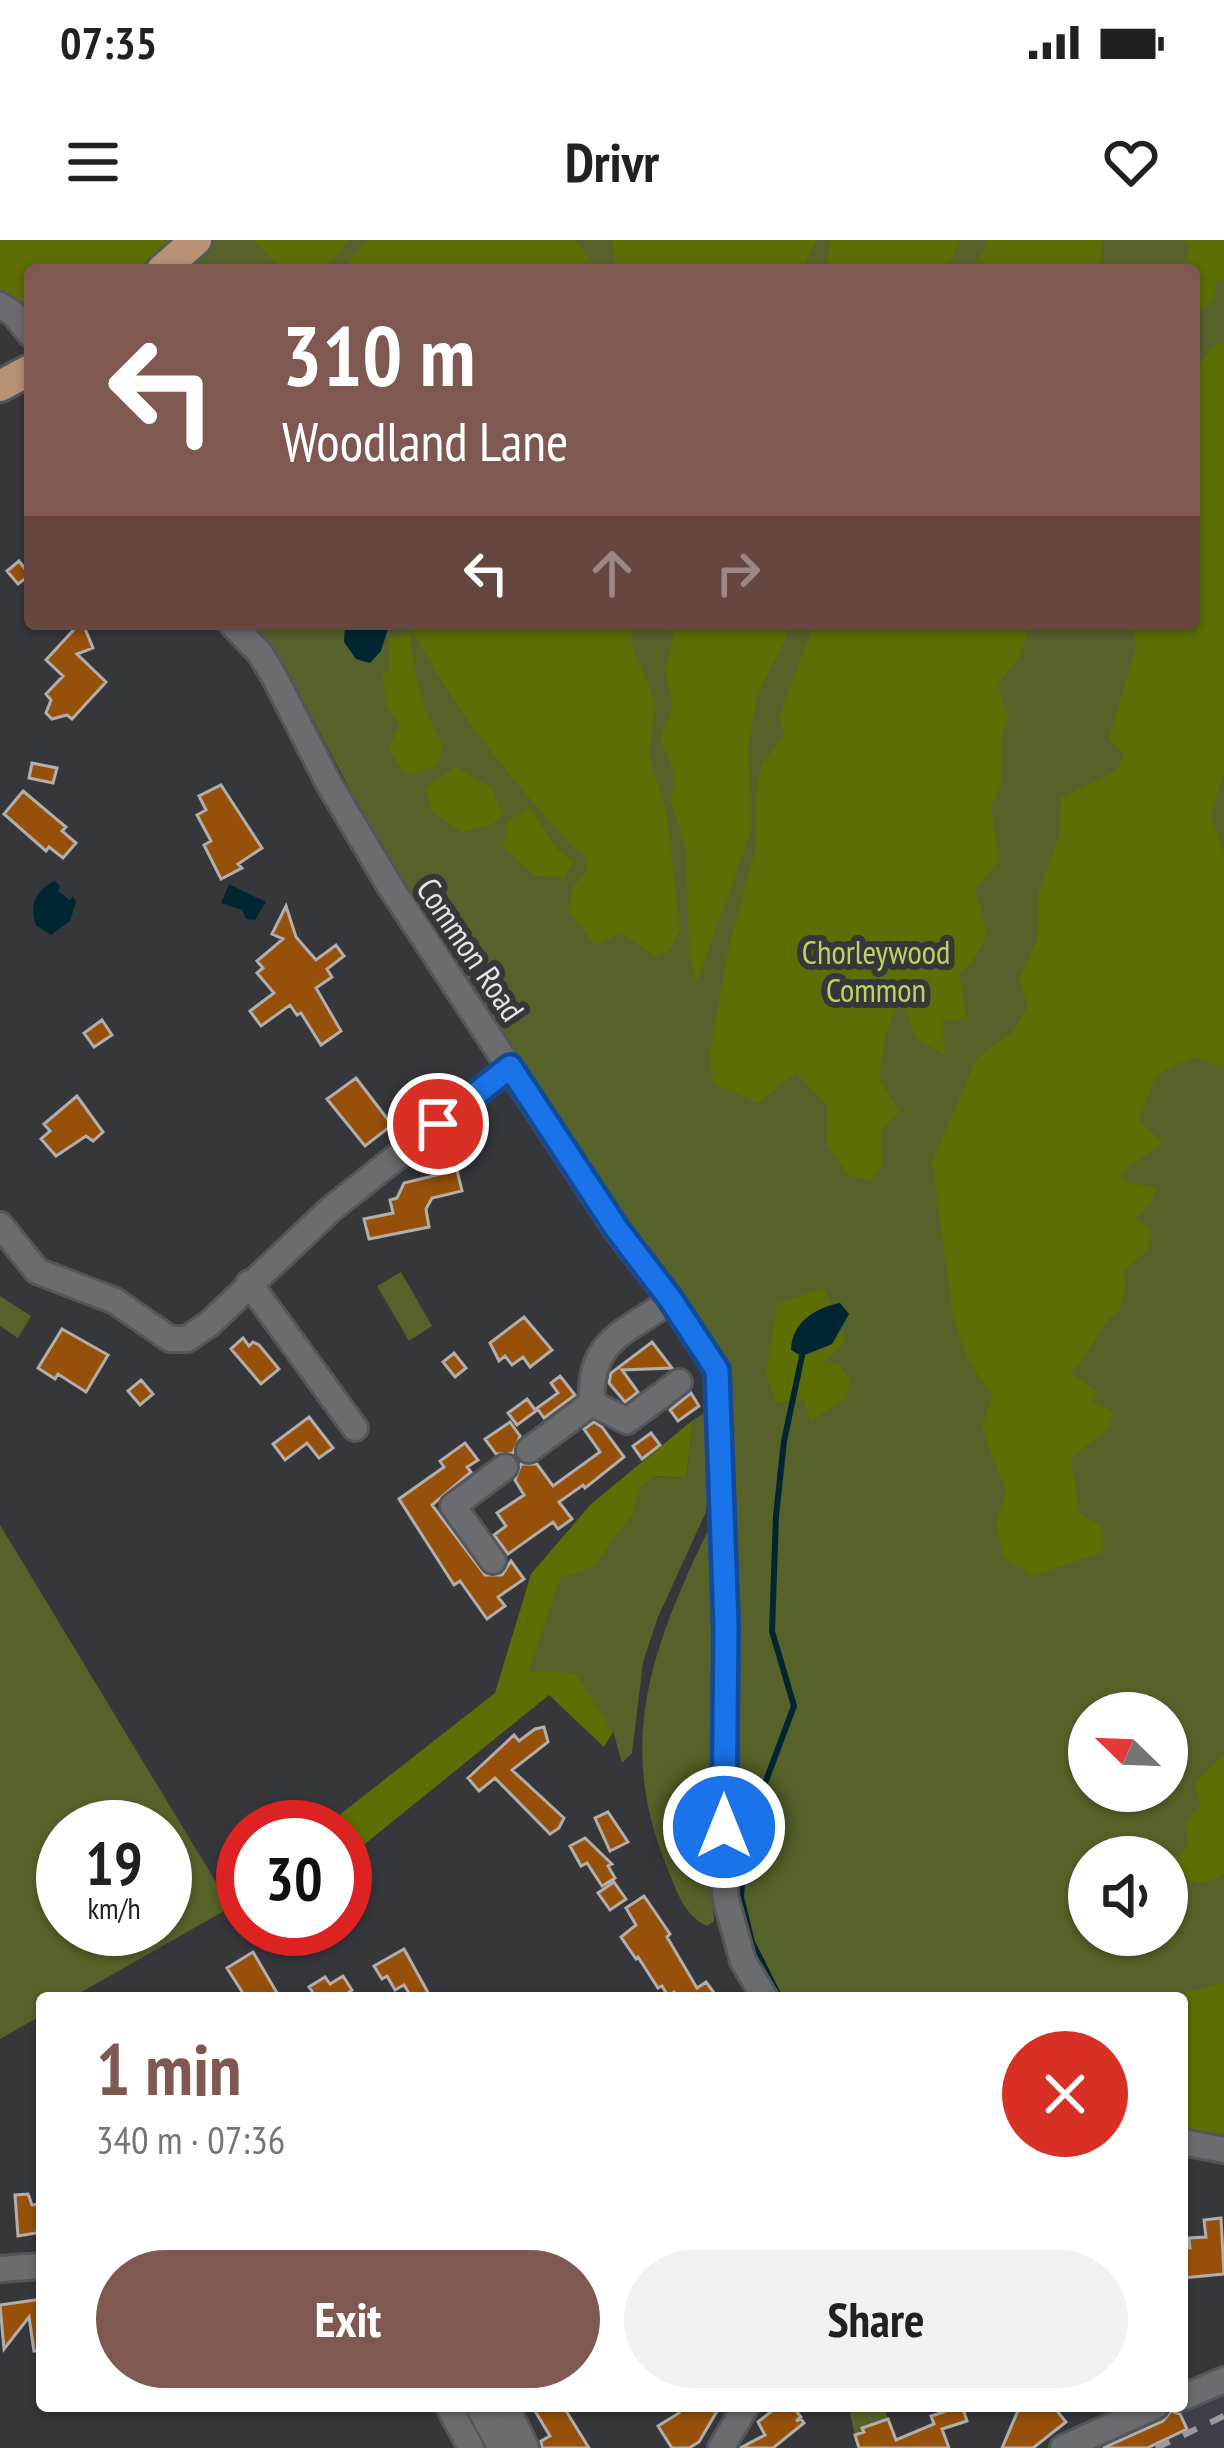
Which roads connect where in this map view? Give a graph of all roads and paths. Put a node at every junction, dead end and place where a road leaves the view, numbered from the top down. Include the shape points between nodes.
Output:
1 (196, 240) edge
2 (169, 264) edge
3 (0, 305) edge
4 (24, 326) edge
5 (238, 630) edge
6 (510, 1067) junction
7 (0, 1225) edge
8 (249, 1283) junction
9 (671, 1300) junction
10 (679, 1382) dead end
11 (592, 1403) junction
12 (355, 1428) dead end
13 (529, 1450) dead end
14 (505, 1467) dead end
15 (493, 1561) dead end
16 (761, 1992) edge
17 (1188, 2143) edge
18 (1224, 2150) edge
19 (36, 2266) edge
20 (0, 2269) edge
21 (1224, 2380) edge
22 (1188, 2395) edge
23 (452, 2412) edge
24 (481, 2412) edge
25 (509, 2412) edge
26 (742, 2412) edge
27 (1143, 2412) edge
28 (471, 2448) edge
29 (501, 2448) edge
30 (526, 2448) edge
31 (721, 2448) edge
32 (1063, 2448) edge

1 - 2 main road
3 - 4 street
5 - 6 street, Common Road via 260,653 390,886
6 - 8 street
6 - 9 street, Common Road
7 - 8 street via 37,1271 115,1301 170,1340 187,1339
8 - 12 street
9 - 11 street via 600,1352
9 - 16 street, Common Road via 709,1355 719,1387 725,1896
10 - 11 street via 627,1421
11 - 13 street
14 - 15 street via 453,1506
17 - 18 street
19 - 20 street
21 - 22 street
23 - 28 street
24 - 29 street
25 - 30 street
26 - 31 street
27 - 32 street

